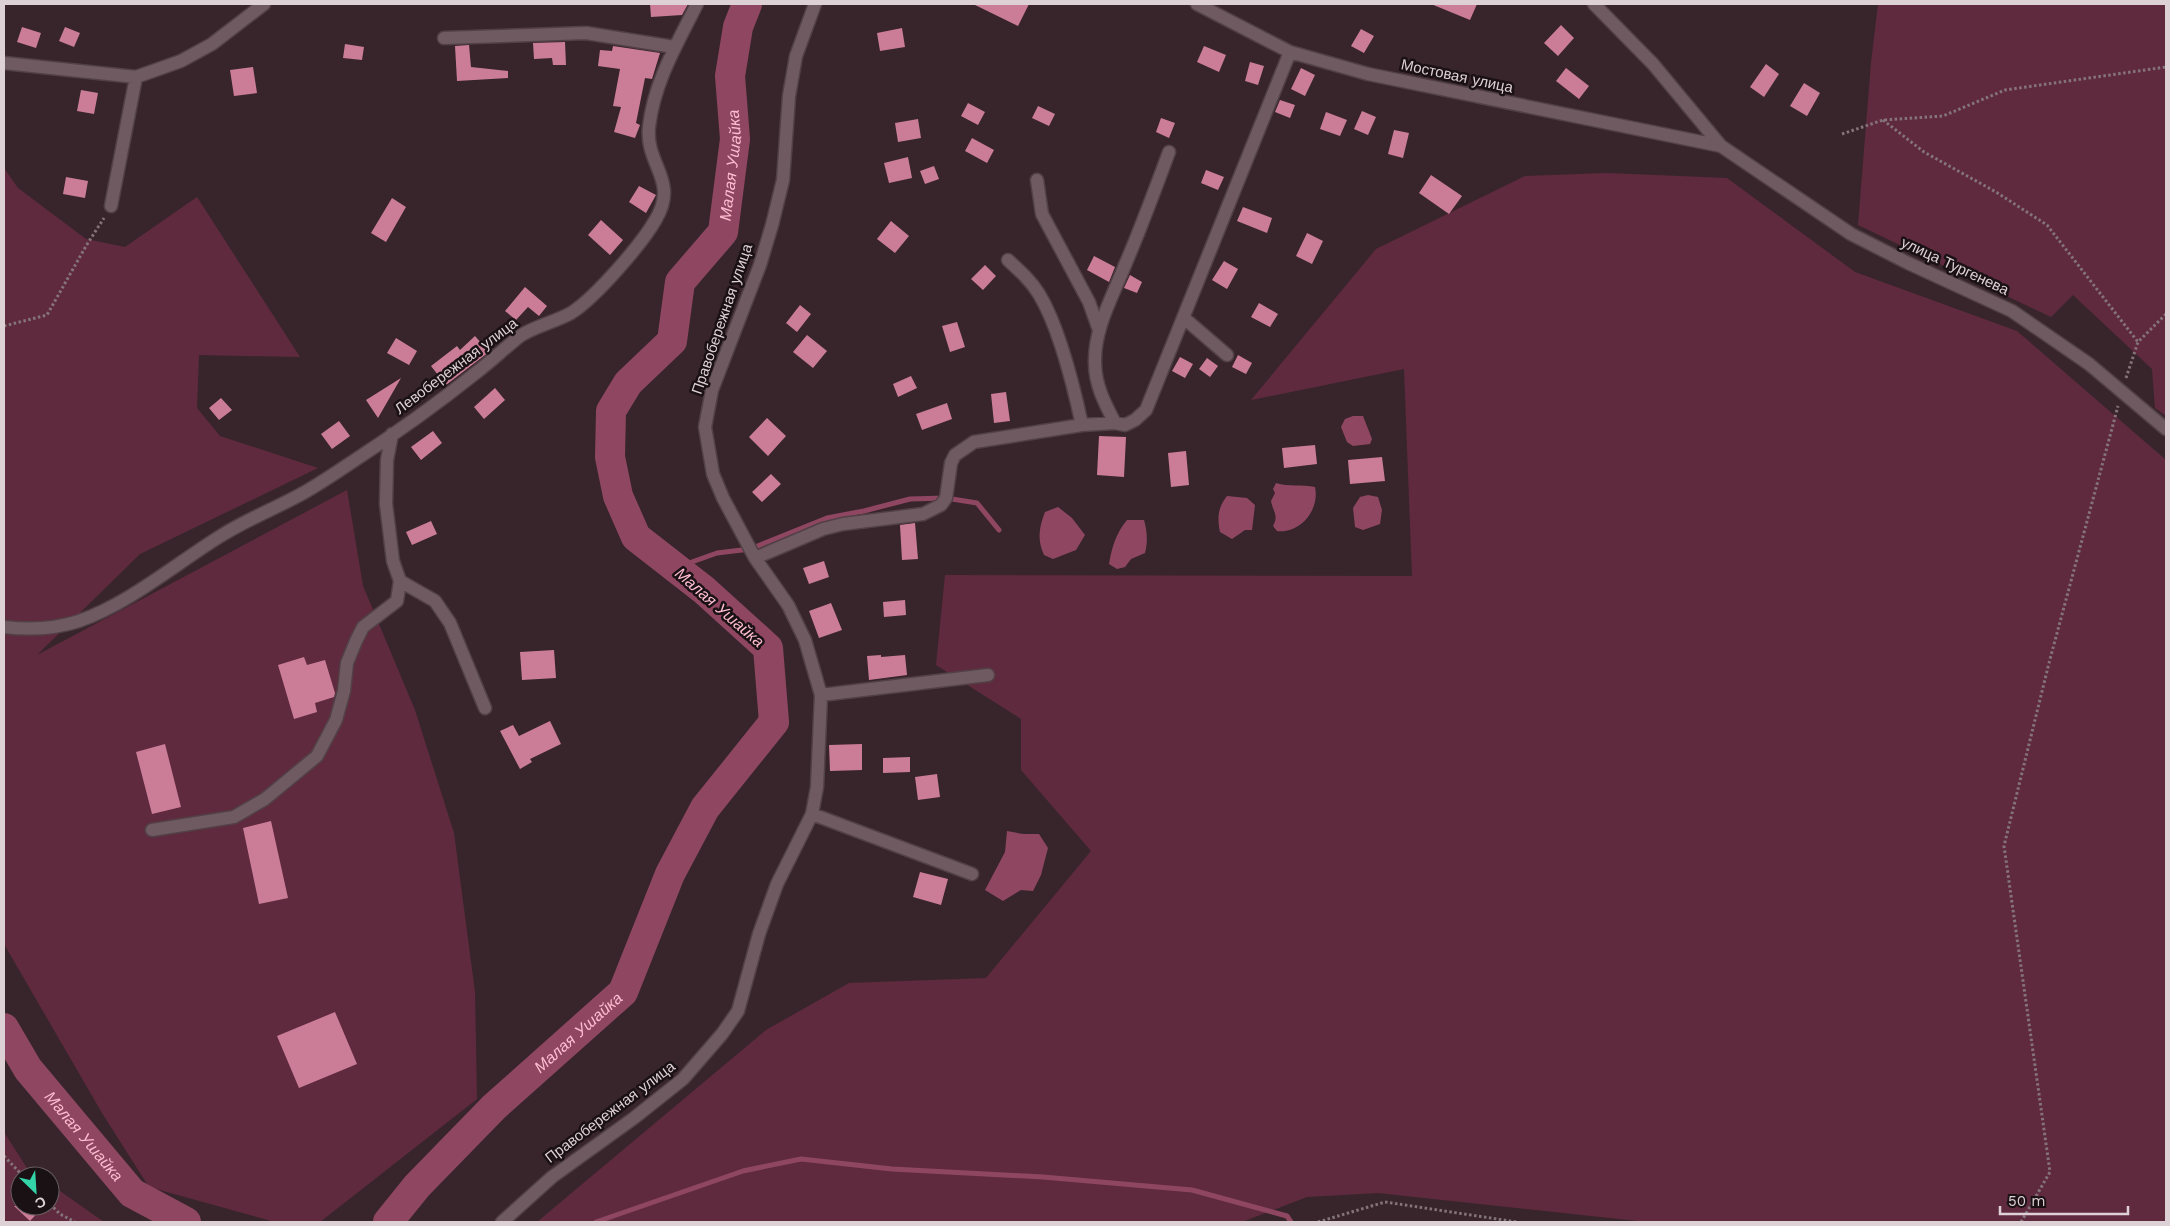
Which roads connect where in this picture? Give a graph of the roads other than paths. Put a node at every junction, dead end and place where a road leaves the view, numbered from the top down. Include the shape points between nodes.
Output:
1 (264, 4) edge
2 (697, 4) edge
3 (815, 4) edge
4 (1197, 4) edge
5 (1594, 4) edge
6 (444, 38) dead end
7 (674, 47) junction
8 (1290, 52) junction
9 (4, 63) edge
10 (136, 77) junction
11 (1721, 146) junction
12 (1168, 152) dead end
13 (1038, 180) dead end
14 (111, 206) road end
15 (1008, 260) dead end
16 (1184, 318) junction
17 (1099, 330) junction
18 (1227, 355) dead end
19 (1115, 423) junction
20 (1082, 426) junction
21 (2166, 429) edge
22 (392, 434) junction
23 (755, 558) junction
24 (400, 581) junction
25 (4, 627) edge
26 (988, 675) dead end
27 (821, 695) junction
28 (485, 708) dead end
29 (812, 814) junction
30 (152, 830) dead end
31 (972, 874) dead end
32 (502, 1222) edge

1 - 10 street via 212,44 180,61
2 - 7 street, Левобережная улица
3 - 23 street, Правобережная улица via 796,56 789,96 783,180 772,226 712,390 705,427 713,474
4 - 8 street, Мостовая улица
5 - 11 street via 1653,64
6 - 7 street via 586,33
7 - 22 street, Левобережная улица via 654,94 649,130 651,153 665,184 664,202 656,220 583,304 522,334 477,372
8 - 11 street, Мостовая улица via 1368,74
8 - 16 street
9 - 10 street
10 - 14 street
11 - 21 street, улица Тургенева via 1851,234 2012,311 2089,364
12 - 17 street
13 - 17 street via 1042,214 1089,302
15 - 20 street via 1040,295 1058,338
16 - 18 street
16 - 19 street via 1146,410 1125,425
17 - 19 street via 1095,362 1097,380
19 - 20 street
20 - 23 street via 974,442 955,455 946,498 934,510 823,529
22 - 24 street via 387,460 386,504 393,561
22 - 25 street, Левобережная улица via 304,492 220,536 112,607 78,622 45,628
23 - 27 street, Правобережная улица via 788,605 806,640
24 - 28 street via 435,601 450,623
24 - 30 street via 397,601 363,627 356,641 347,663 336,720 316,756 265,799 234,817
26 - 27 street
27 - 29 street, Правобережная улица via 817,787
29 - 31 street
29 - 32 street, Правобережная улица via 777,884 759,934 738,1011 722,1034 682,1079 552,1177

